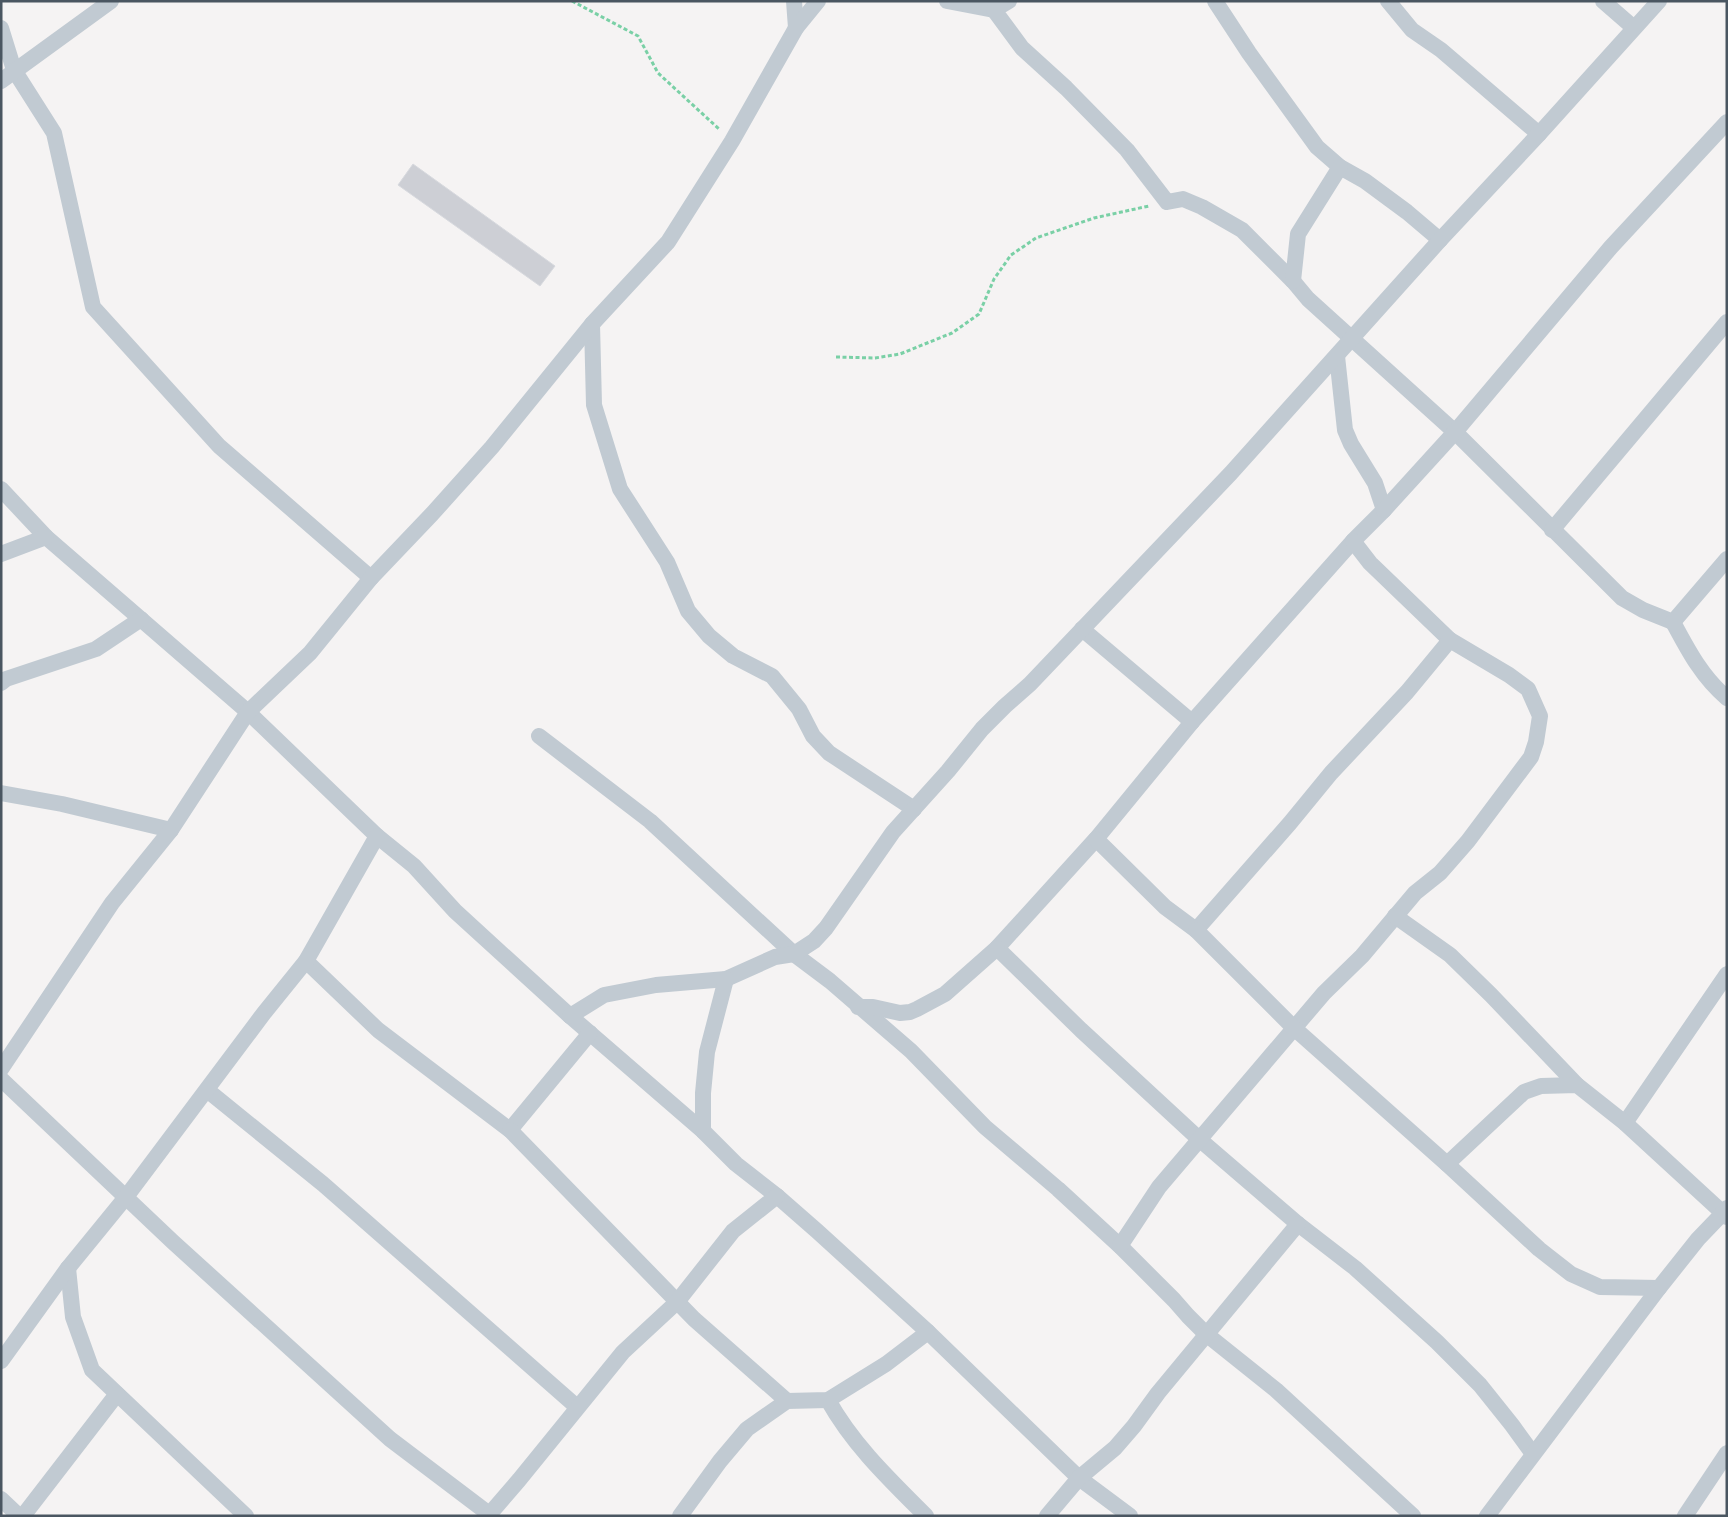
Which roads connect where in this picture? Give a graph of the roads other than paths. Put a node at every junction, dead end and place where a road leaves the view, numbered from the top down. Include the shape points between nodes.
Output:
1 (111, 1) edge
2 (794, 1) edge
3 (818, 1) edge
4 (948, 1) edge
5 (1009, 1) edge
6 (1215, 1) edge
7 (1388, 1) edge
8 (1603, 1) edge
9 (1659, 1) edge
10 (994, 10) junction
11 (1, 28) edge
12 (796, 28) junction
13 (1634, 28) junction
14 (14, 70) junction
15 (1, 81) edge
16 (1727, 122) edge
17 (1539, 134) junction
18 (1340, 167) junction
19 (1440, 240) junction
20 (1293, 281) junction
21 (1727, 322) edge
22 (592, 324) junction
23 (1352, 339) junction
24 (1337, 356) junction
25 (1454, 432) junction
26 (1, 489) edge
27 (1384, 510) junction
28 (1552, 530) junction
29 (46, 537) junction
30 (1353, 541) junction
31 (1, 554) edge
32 (1727, 559) edge
33 (371, 578) junction
34 (141, 619) junction
35 (1672, 622) junction
36 (1082, 629) junction
37 (1450, 640) junction
38 (1, 683) edge
39 (1727, 698) edge
40 (248, 712) junction
41 (1192, 722) junction
42 (539, 736) dead end
43 (1, 793) edge
44 (914, 809) junction
45 (171, 830) junction
46 (377, 836) junction
47 (1096, 839) junction
48 (1396, 916) junction
49 (1196, 930) junction
50 (997, 948) junction
51 (794, 954) junction
52 (306, 961) junction
53 (1727, 974) edge
54 (726, 979) junction
55 (858, 1007) junction
56 (570, 1016) junction
57 (1294, 1028) junction
58 (590, 1033) junction
59 (1, 1069) edge
60 (1, 1078) edge
61 (1577, 1085) junction
62 (207, 1090) junction
63 (1626, 1123) junction
64 (510, 1130) junction
65 (703, 1131) junction
66 (1200, 1139) junction
67 (1447, 1164) junction
68 (777, 1196) junction
69 (126, 1197) junction
70 (1726, 1213) edge
71 (1298, 1224) junction
72 (1120, 1246) junction
73 (68, 1268) junction
74 (1658, 1288) junction
75 (677, 1302) junction
76 (928, 1332) junction
77 (1206, 1334) junction
78 (1, 1360) edge
79 (117, 1394) junction
80 (828, 1400) junction
81 (787, 1401) junction
82 (577, 1407) junction
83 (1727, 1453) edge
84 (1533, 1454) junction
85 (1079, 1478) junction
86 (1, 1499) edge
87 (488, 1515) edge
88 (21, 1516) edge
89 (246, 1516) edge
90 (680, 1516) edge
91 (926, 1516) edge
92 (1047, 1516) edge
93 (1130, 1516) edge
94 (1413, 1516) edge
95 (1487, 1516) edge
96 (1685, 1516) edge

1 - 14 street
2 - 12 street
3 - 12 street
4 - 10 street
5 - 10 street
6 - 18 street via 1318,148
7 - 17 street via 1412,30 1441,50
8 - 13 street
9 - 13 street
10 - 20 street via 1022,48 1127,150 1166,202 1183,199 1202,206 1242,230
11 - 14 street
12 - 22 street via 732,141 668,242
13 - 17 street
14 - 15 street
14 - 33 street via 54,133 93,307 219,446
16 - 25 street via 1611,247
17 - 19 street
18 - 19 street via 1408,212
18 - 20 street via 1298,234
19 - 23 street
20 - 23 street
21 - 28 street
22 - 33 street via 492,447
22 - 44 street via 594,405 620,489 668,562 688,611 709,636 733,656 772,676 829,754
23 - 24 street
23 - 25 street
24 - 27 street via 1345,430 1375,483
24 - 36 street
25 - 27 street
25 - 28 street
26 - 29 street
27 - 30 street
28 - 35 street via 1622,598
29 - 31 street
29 - 34 street
30 - 37 street via 1370,563
30 - 41 street
32 - 35 street
33 - 40 street via 310,653
34 - 38 street via 96,650
34 - 40 street
35 - 39 street via 1700,669
36 - 41 street
36 - 44 street via 982,729
37 - 48 street via 1528,689 1540,716 1536,742 1532,758 1468,841
37 - 49 street
40 - 45 street
40 - 46 street
41 - 47 street
42 - 51 street via 650,821
43 - 45 street
44 - 51 street via 893,832 826,928 814,941
45 - 59 street via 112,903
46 - 52 street
46 - 56 street via 414,866 455,911
47 - 49 street via 1165,907
47 - 50 street
48 - 57 street
48 - 61 street via 1450,955
49 - 57 street
50 - 55 street via 946,994 910,1012
50 - 66 street
51 - 54 street via 774,957
51 - 55 street
52 - 62 street
52 - 64 street via 378,1030
53 - 63 street
54 - 56 street via 656,985 604,996
54 - 65 street via 707,1052
55 - 72 street via 910,1051 985,1127
56 - 58 street
57 - 66 street
57 - 67 street
58 - 64 street
58 - 65 street
60 - 69 street
61 - 63 street
61 - 67 street via 1541,1086 1524,1092
62 - 69 street
62 - 82 street via 324,1184
63 - 70 street
64 - 75 street
65 - 68 street via 736,1164
66 - 71 street
66 - 72 street via 1159,1187
67 - 74 street via 1539,1249 1571,1274 1600,1287
68 - 75 street via 733,1231
68 - 76 street
69 - 73 street
69 - 87 street via 390,1439
70 - 74 street via 1698,1239
71 - 77 street
71 - 84 street via 1355,1268 1437,1342 1480,1385
72 - 77 street
73 - 78 street
73 - 79 street via 73,1317 92,1370
74 - 84 street
75 - 81 street
75 - 82 street via 624,1352
76 - 80 street via 886,1364
76 - 85 street
77 - 85 street via 1115,1448
77 - 94 street via 1276,1390
79 - 88 street
79 - 89 street
80 - 81 street
80 - 91 street via 840,1422 875,1465
81 - 90 street via 747,1429
82 - 87 street
83 - 96 street
84 - 95 street
85 - 92 street
85 - 93 street
86 - 88 street

